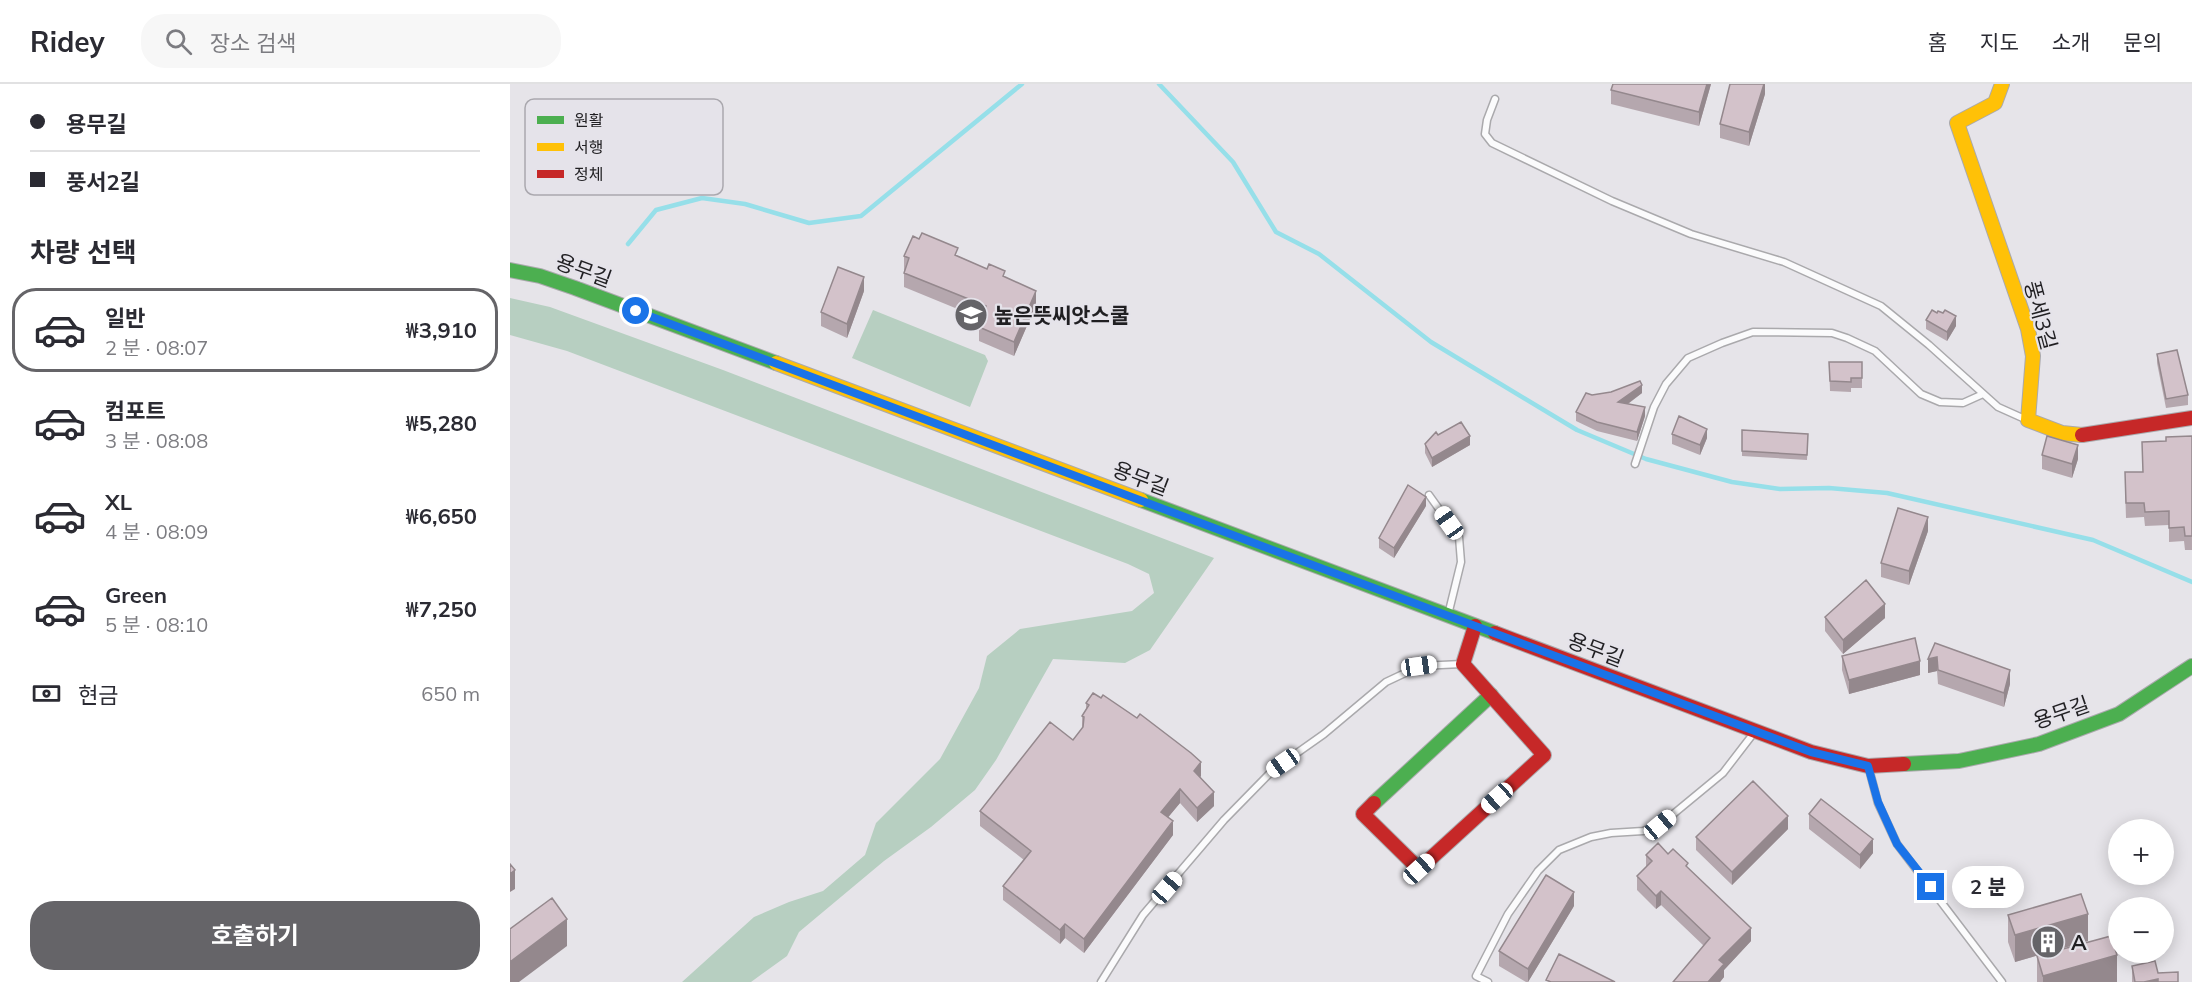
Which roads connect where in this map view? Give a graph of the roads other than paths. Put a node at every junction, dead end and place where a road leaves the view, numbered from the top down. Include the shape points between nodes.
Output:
1 (2002, 84) edge
2 (1495, 99) dead end
3 (510, 270) edge
4 (1983, 394) junction
5 (2192, 418) edge
6 (2028, 420) junction
7 (1636, 462) dead end
8 (1429, 495) dead end
9 (1448, 615) junction
10 (1475, 626) junction
11 (1463, 664) junction
12 (2192, 666) edge
13 (1491, 695) junction
14 (1756, 731) junction
15 (1868, 766) junction
16 (1101, 982) edge
17 (1488, 982) edge
18 (2002, 982) edge

1 - 6 street, 풍세3길 via 1995,103 1957,123 2028,329 2033,356
2 - 4 lane via 1485,134 1492,143 1691,234 1784,262 1881,306
3 - 9 street, 용무길 via 586,292
4 - 6 lane
4 - 7 lane via 1963,403 1940,402 1922,394 1875,351 1832,333 1753,332 1688,358 1666,384 1654,407
5 - 6 street via 2086,436 2062,433
8 - 9 lane via 1459,537 1461,562
9 - 10 street, 용무길
10 - 11 street
10 - 14 street, 용무길
11 - 13 street
11 - 16 lane via 1419,666 1386,682 1273,770 1224,820 1143,915
12 - 15 street, 용무길 via 2119,714 2039,744 1959,761
13 - 13 street via 1544,755 1419,869 1363,814
14 - 15 street, 용무길 via 1811,752
14 - 17 lane via 1723,772 1660,825 1591,837 1558,850 1508,914 1476,976
15 - 18 lane via 1878,802 1897,844

